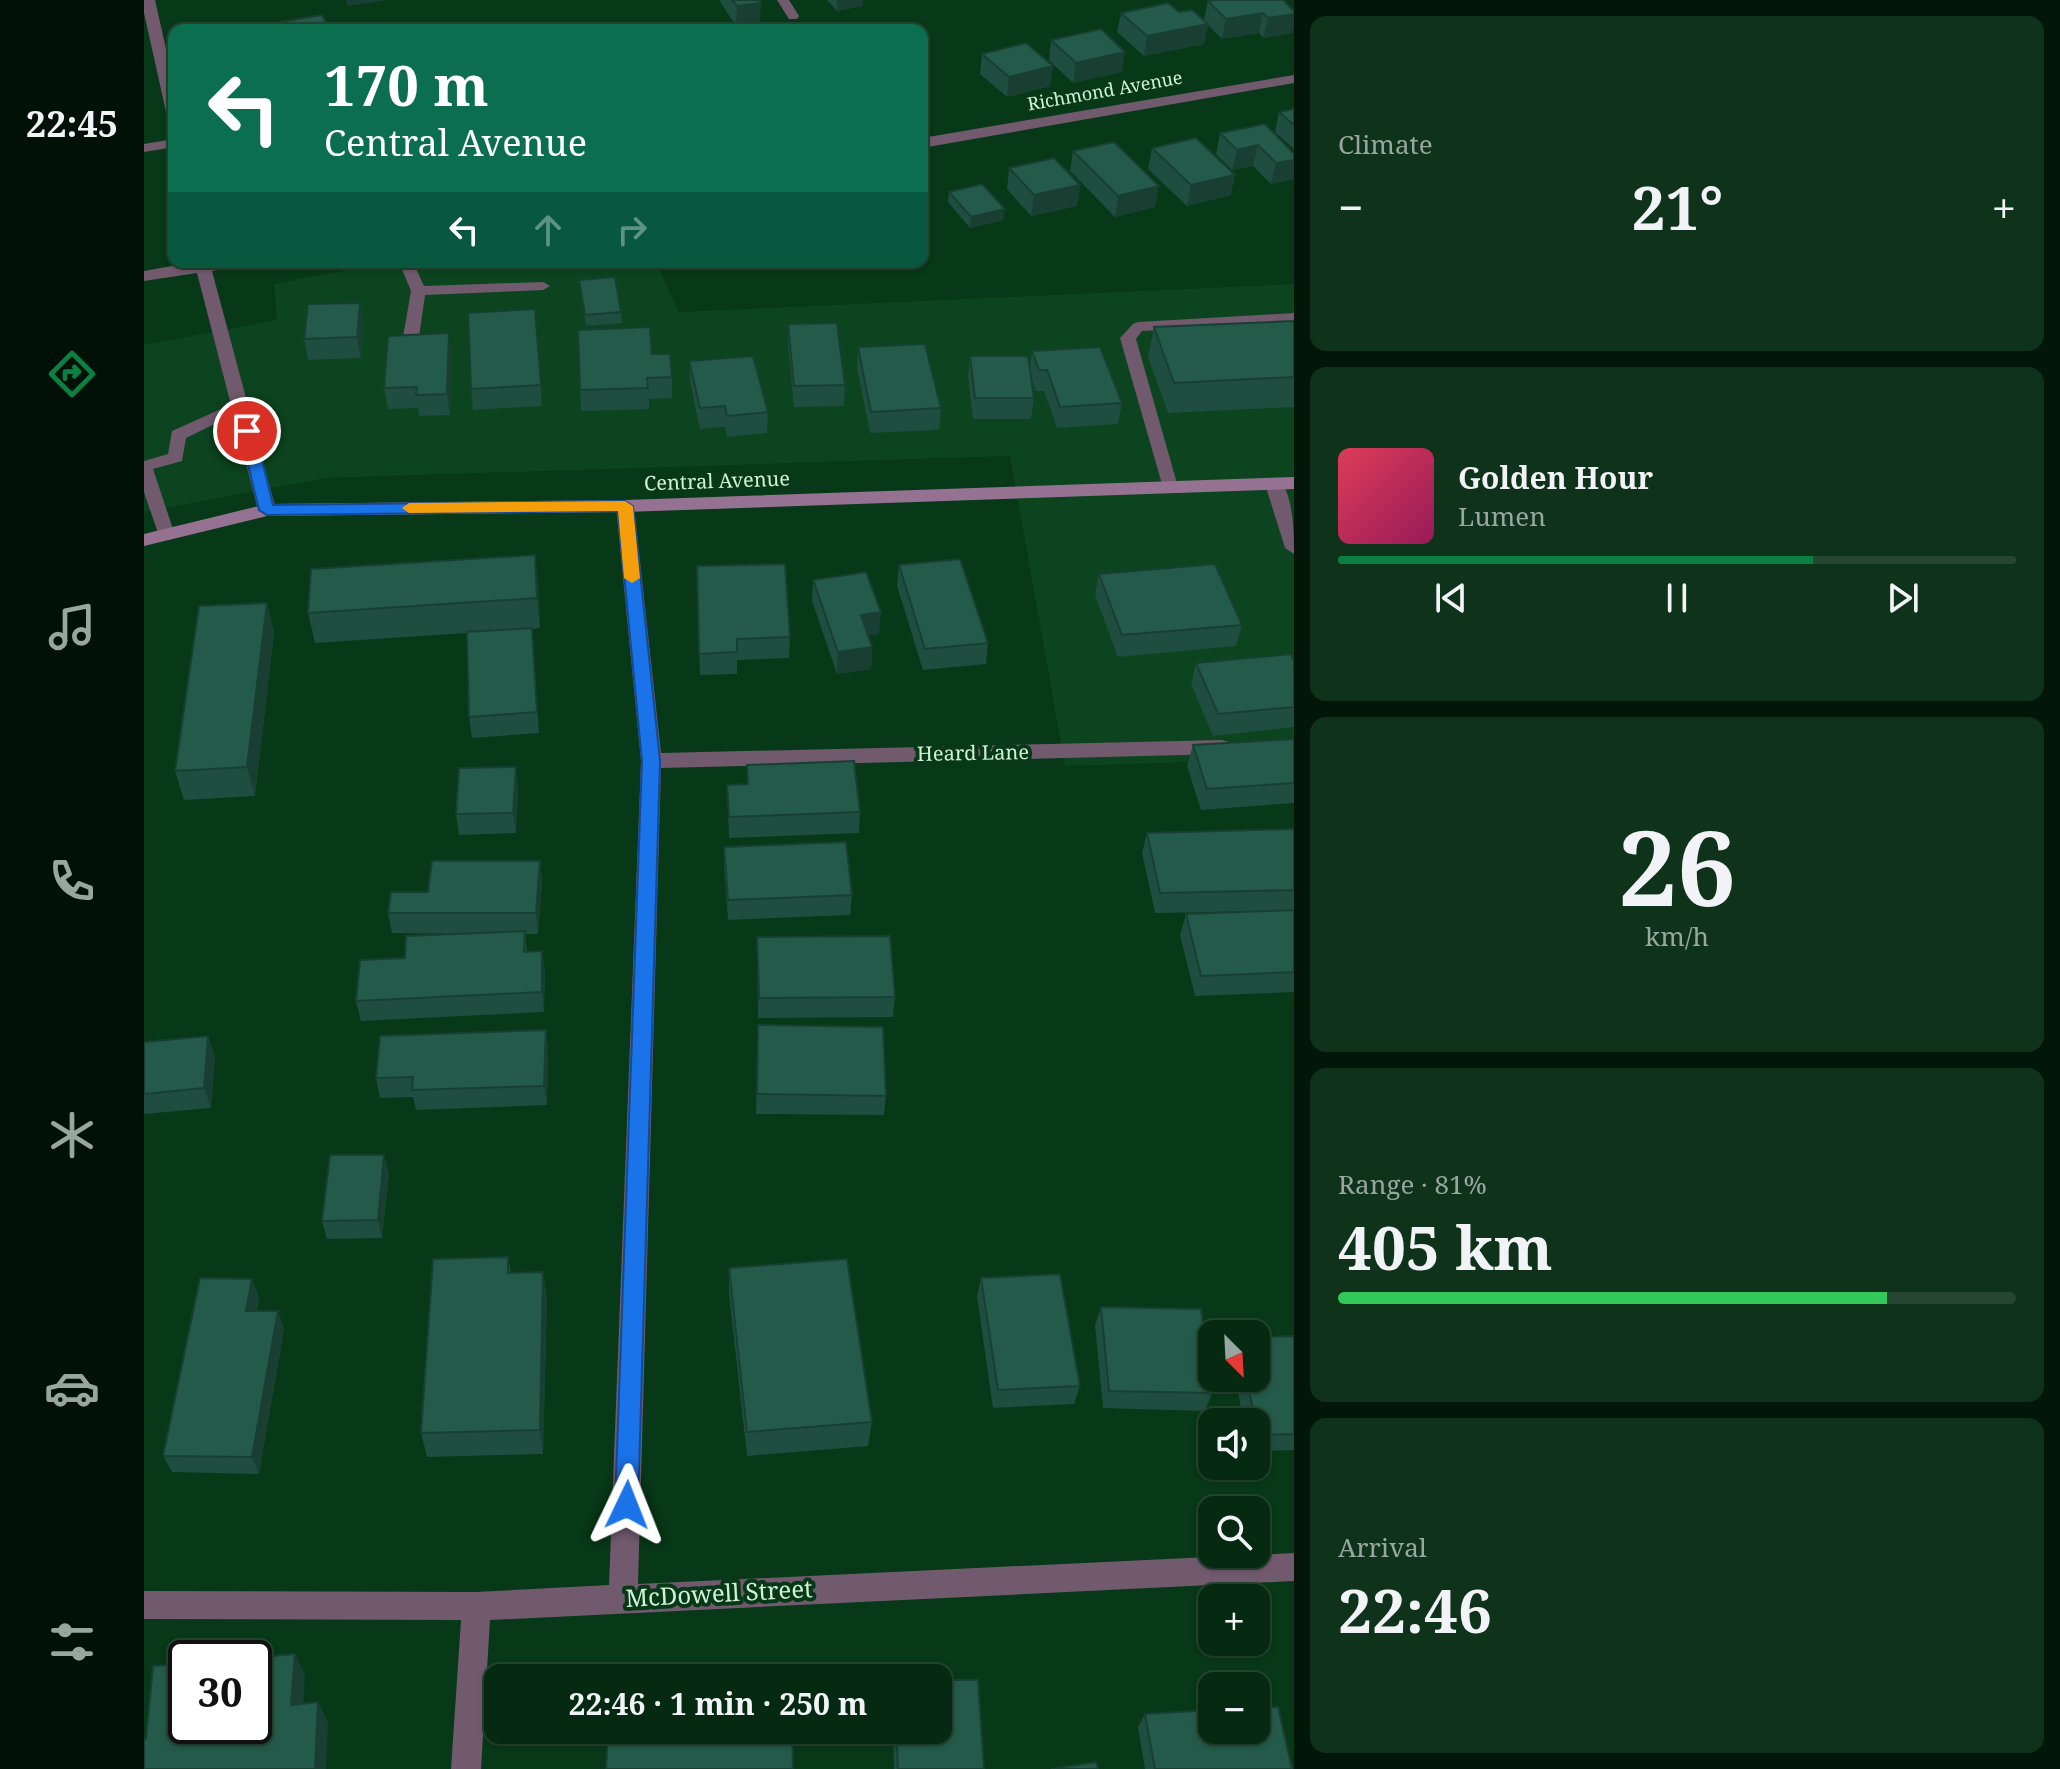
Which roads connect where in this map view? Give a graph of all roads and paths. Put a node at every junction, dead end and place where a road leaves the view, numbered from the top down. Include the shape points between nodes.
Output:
1 (148, 0) edge
2 (783, 0) edge
3 (793, 16) dead end
4 (1294, 79) edge
5 (168, 89) edge
6 (928, 142) edge
7 (168, 144) edge
8 (144, 148) edge
9 (186, 268) edge
10 (203, 268) edge
11 (408, 268) edge
12 (144, 276) edge
13 (543, 286) dead end
14 (418, 291) junction
15 (1294, 318) edge
16 (411, 337) edge
17 (241, 405) junction
18 (144, 466) edge
19 (1294, 483) edge
20 (1274, 484) junction
21 (1170, 487) junction
22 (625, 506) junction
23 (267, 510) junction
24 (166, 535) junction
25 (144, 540) edge
26 (1294, 548) edge
27 (1247, 746) edge
28 (651, 761) junction
29 (1294, 1567) edge
30 (623, 1598) junction
31 (144, 1605) edge
32 (476, 1606) junction
33 (466, 1769) edge

1 - 5 street
2 - 3 lane
4 - 6 street, Richmond Avenue
7 - 8 lane
9 - 12 street
10 - 17 street
11 - 14 lane
13 - 14 lane
14 - 16 lane
15 - 21 lane via 1138,327 1131,332 1128,338
17 - 18 lane via 178,435 176,457
17 - 23 street
18 - 24 lane
19 - 20 main road, Central Avenue
20 - 21 main road, Central Avenue
20 - 26 street
21 - 22 main road, Central Avenue
22 - 23 main road, Central Avenue
22 - 28 street
23 - 24 main road, Central Avenue
24 - 25 main road, Central Avenue
27 - 28 street, Heard Lane
28 - 30 street
29 - 30 street, McDowell Street
30 - 32 street, McDowell Street
31 - 32 street, McDowell Street
32 - 33 street

